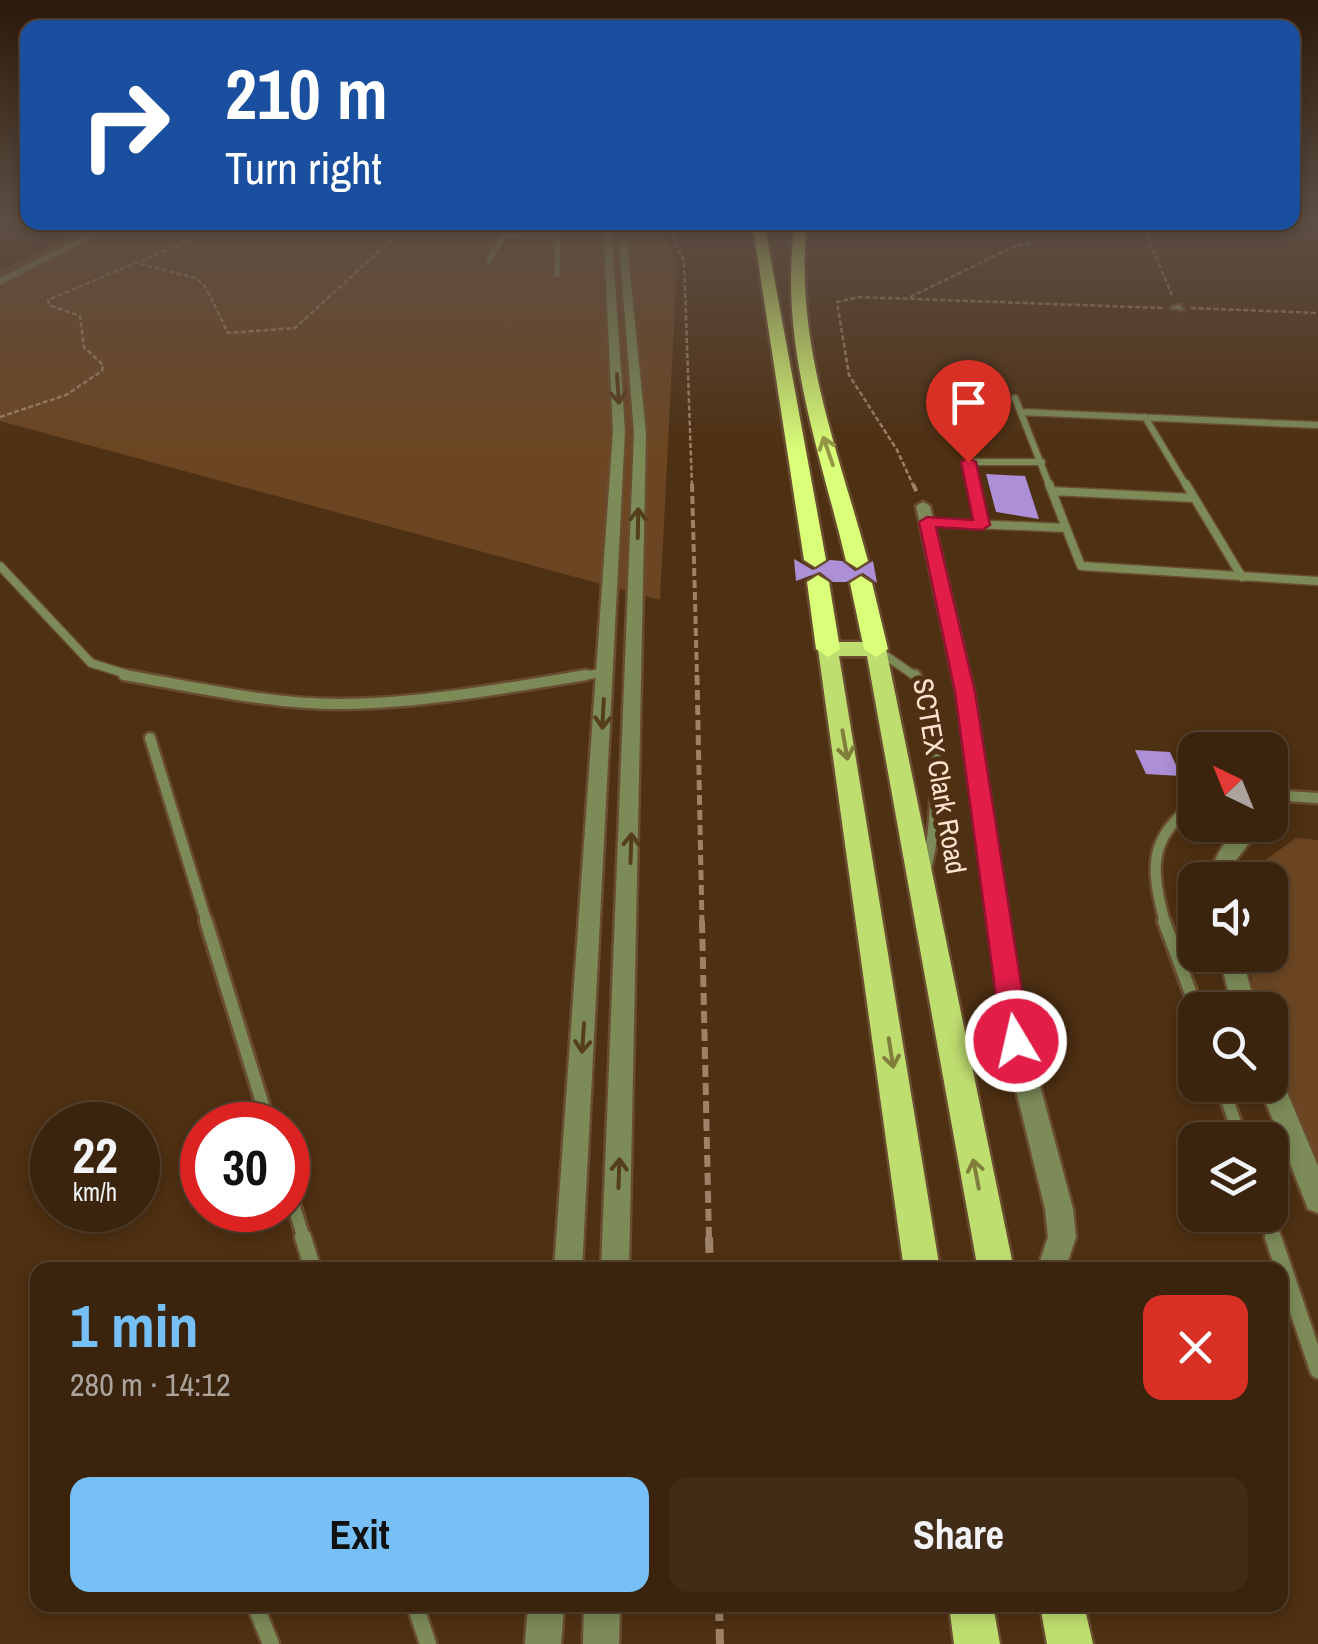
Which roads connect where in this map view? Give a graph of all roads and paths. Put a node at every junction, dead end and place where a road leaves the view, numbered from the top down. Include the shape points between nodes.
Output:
1 (51, 299) edge
2 (209, 299) edge
3 (327, 299) edge
4 (620, 299) edge
5 (686, 299) edge
6 (771, 299) edge
7 (793, 299) edge
8 (844, 299) edge
9 (890, 299) edge
10 (908, 299) joint
11 (1172, 299) edge
12 (1178, 308) junction
13 (1318, 313) edge
14 (625, 351) junction
15 (1016, 398) dead end
16 (1021, 412) junction
17 (0, 417) edge
18 (1145, 417) junction
19 (1318, 425) edge
20 (1042, 462) junction
21 (1052, 491) junction
22 (1194, 498) junction
23 (925, 514) junction
24 (982, 525) junction
25 (1066, 528) junction
26 (0, 566) edge
27 (1242, 577) junction
28 (1318, 581) edge
29 (828, 649) junction
30 (876, 649) junction
31 (606, 672) junction
32 (150, 738) dead end
33 (1288, 796) edge
34 (1318, 798) edge
35 (1178, 815) edge
36 (1240, 842) edge
37 (1224, 862) edge
38 (920, 889) junction
39 (1191, 992) edge
40 (261, 1102) edge
41 (1278, 1102) edge
42 (1318, 1199) edge
43 (302, 1232) edge
44 (1272, 1232) edge
45 (311, 1262) edge
46 (569, 1262) edge
47 (616, 1262) edge
48 (710, 1262) edge
49 (921, 1262) edge
50 (994, 1262) edge
51 (1054, 1262) edge
52 (1282, 1262) edge
53 (1288, 1281) edge
54 (1318, 1370) edge
55 (258, 1612) edge
56 (417, 1612) edge
57 (545, 1612) edge
58 (602, 1612) edge
59 (719, 1612) edge
60 (972, 1612) edge
61 (1063, 1612) edge
62 (271, 1644) edge
63 (428, 1644) edge
64 (543, 1644) edge
65 (601, 1644) edge
66 (720, 1644) edge
67 (976, 1644) edge
68 (1070, 1644) edge

1 - 17 path via 49,305 80,316 84,347 102,371 46,405
2 - 3 path via 228,333 295,328
4 - 14 street
5 - 48 path
6 - 29 highway
30 -> 7 highway via 798,344
8 - 23 path via 838,302 850,376 897,450
9 - 10 path
10 - 12 path
11 - 12 path
12 - 13 path
14 -> 31 street
47 -> 14 street via 640,419
15 - 16 lane
16 - 18 lane
16 - 20 lane
18 - 19 lane
18 - 22 lane
20 - 21 lane
20 - 24 lane via 968,462
21 - 22 lane
21 - 25 lane
22 - 27 lane
23 - 24 lane
23 - 51 street via 965,692 1016,1041 1060,1209 1062,1237
24 - 25 lane
25 - 27 lane via 1086,568
26 - 31 lane via 91,663 123,675 342,704 485,692
27 - 28 lane
29 - 30 main road
29 -> 49 main road
30 - 38 main road, SCTEX Clark Road
30 - 38 lane via 918,677 934,742 939,829
31 -> 46 street
32 - 40 lane
33 - 34 lane
35 - 39 lane via 1158,836 1152,865
36 - 37 street
50 -> 38 main road, SCTEX Clark Road
41 - 42 street
43 - 45 lane
44 - 52 lane
53 - 54 lane
55 - 62 lane
56 - 63 lane
57 - 64 street
58 - 65 street
59 - 66 path
60 - 67 main road
61 - 68 main road

